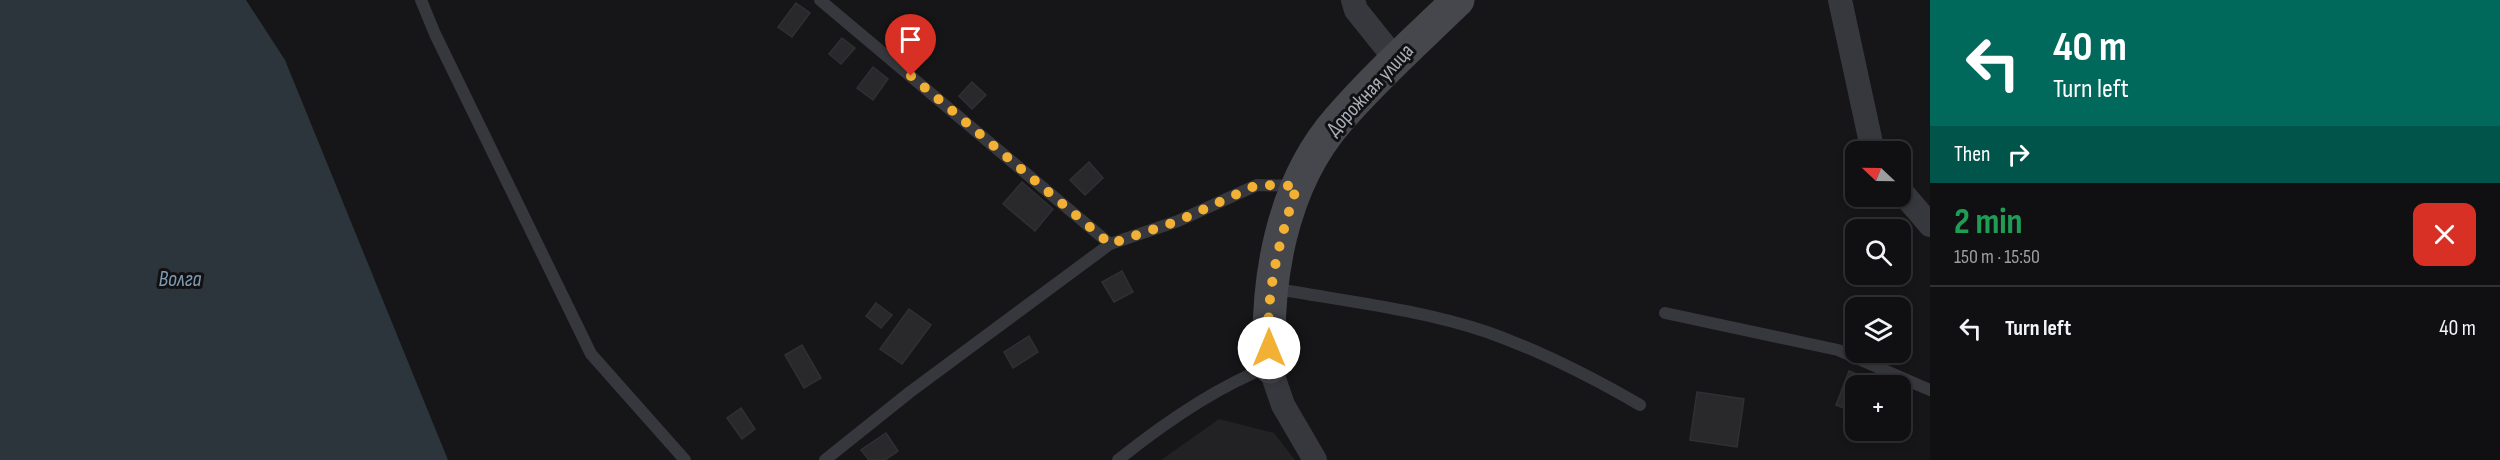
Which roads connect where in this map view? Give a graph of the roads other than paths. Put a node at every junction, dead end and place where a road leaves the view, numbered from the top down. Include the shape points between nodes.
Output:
1 (421, 0) edge
2 (820, 0) edge
3 (1353, 0) edge
4 (1458, 0) edge
5 (1840, 0) edge
6 (1396, 60) junction
7 (1871, 141) edge
8 (1297, 186) junction
9 (1911, 203) edge
10 (1930, 225) edge
11 (1110, 244) junction
12 (1270, 287) junction
13 (1665, 313) dead end
14 (1270, 367) junction
15 (1930, 390) edge
16 (1640, 405) dead end
17 (685, 460) edge
18 (825, 460) edge
19 (1118, 460) edge
20 (1315, 460) edge

1 - 17 lane via 591,354
2 - 11 lane
3 - 6 street via 1356,10
4 - 6 street, Дорожная улица
5 - 7 street
6 - 8 street, Дорожная улица via 1338,119
8 - 11 lane via 1257,185 1178,221
8 - 12 street, Дорожная улица
9 - 10 street
11 - 18 lane
12 - 14 street, Дорожная улица
12 - 16 lane via 1416,314 1486,332 1574,367
13 - 15 lane via 1838,350
14 - 19 lane via 1245,376 1153,432
14 - 20 street via 1283,405

